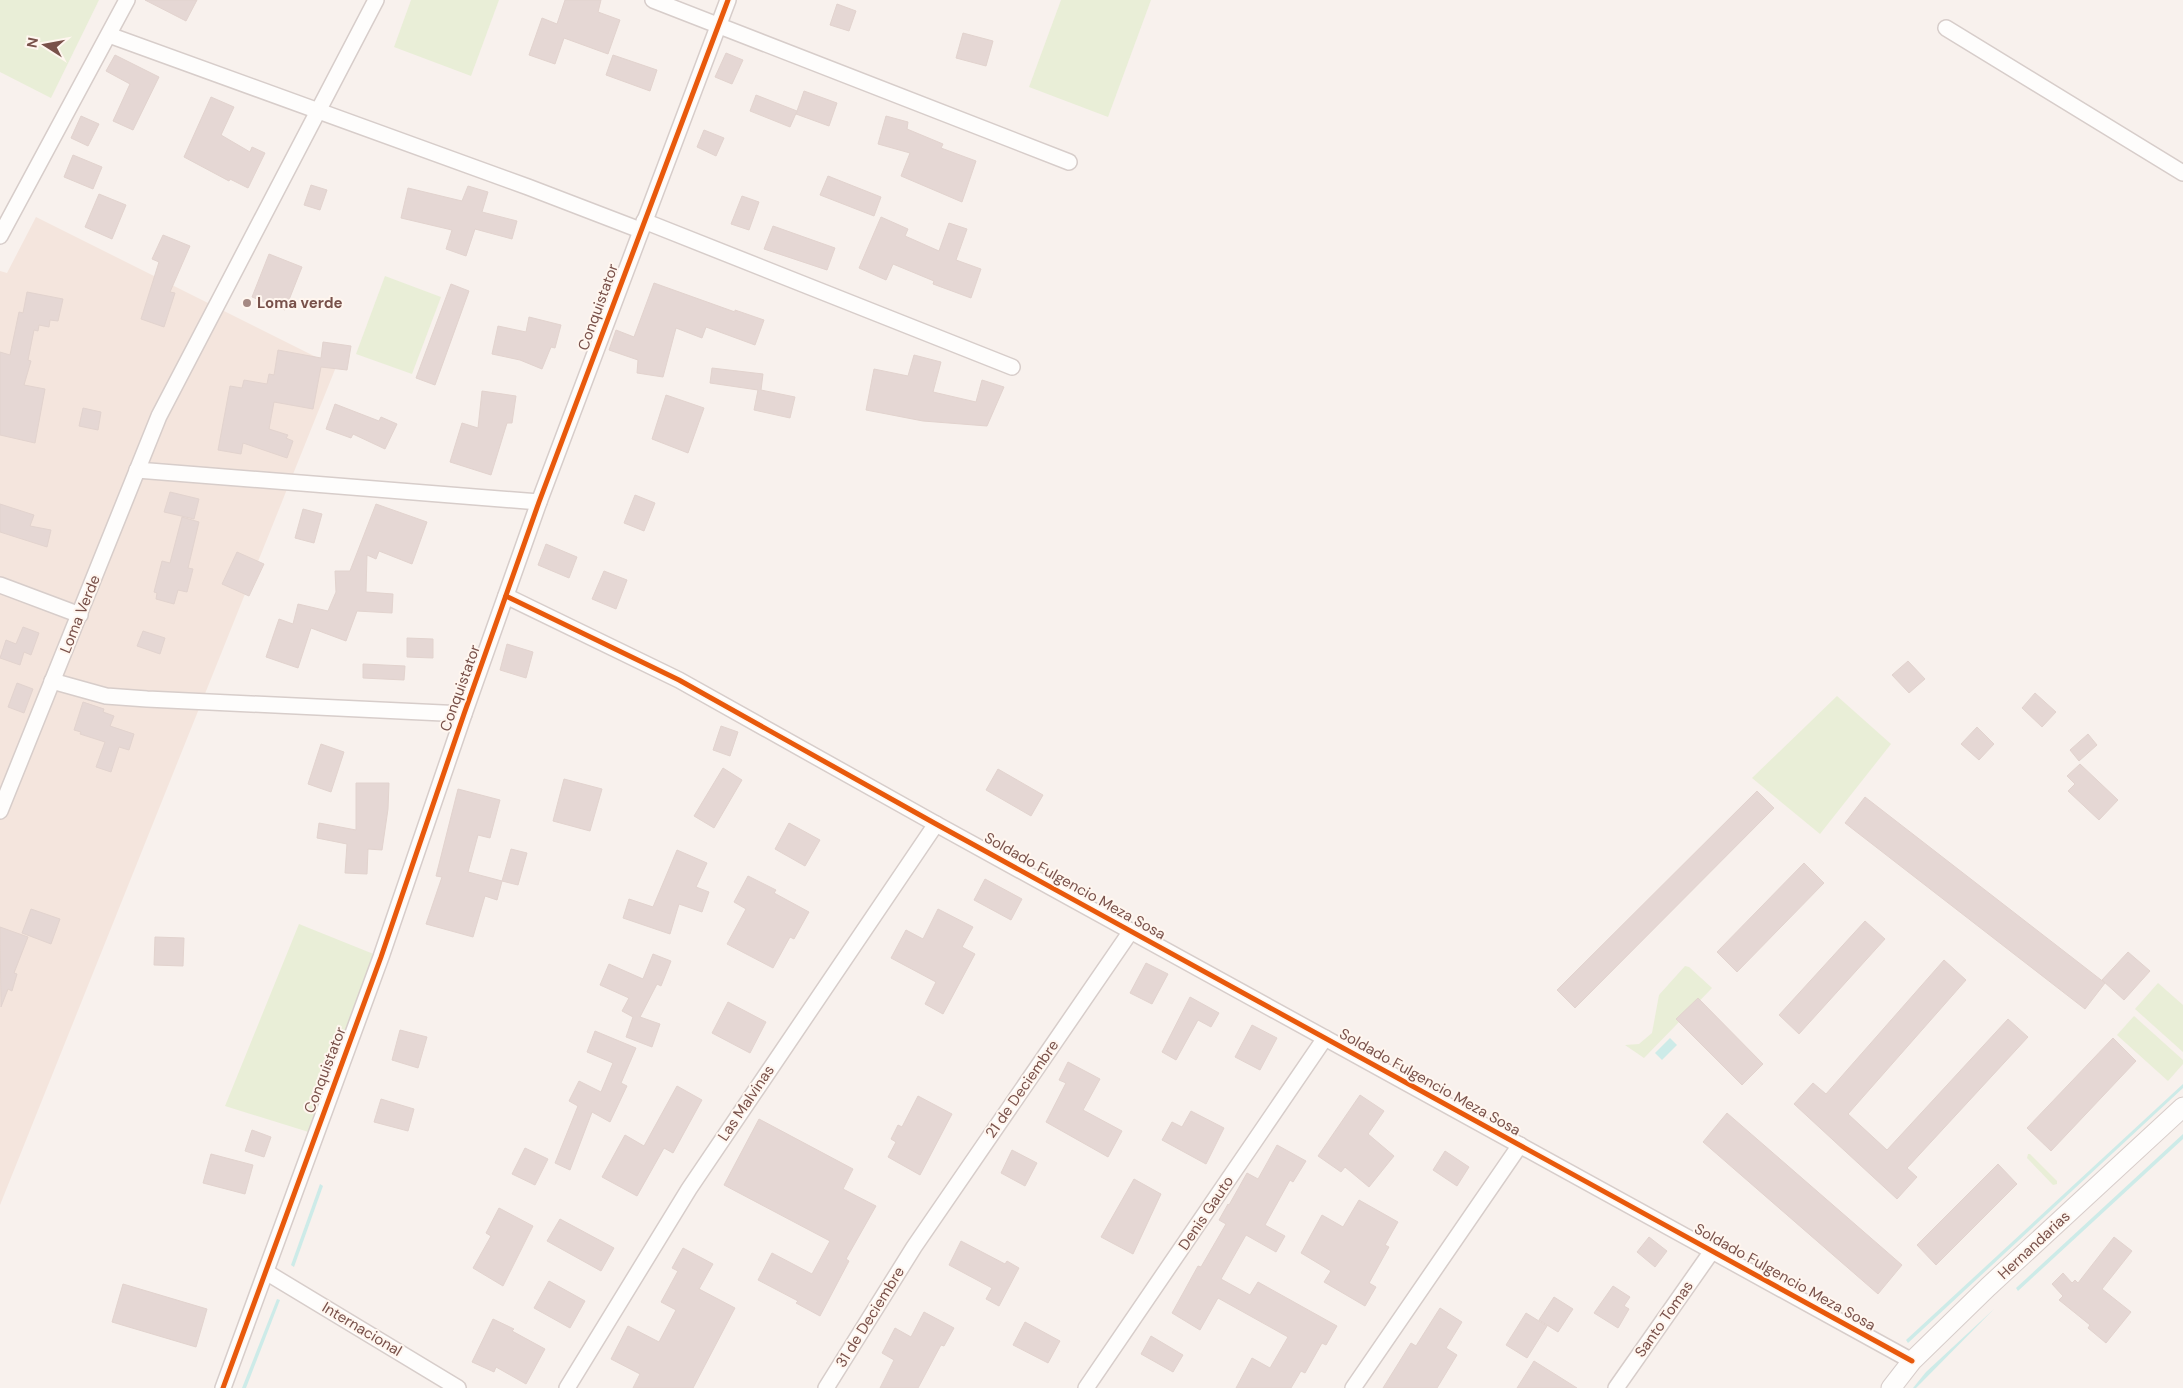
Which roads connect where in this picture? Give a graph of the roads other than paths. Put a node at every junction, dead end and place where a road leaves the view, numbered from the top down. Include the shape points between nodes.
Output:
1 (127, 0) edge
2 (376, 0) edge
3 (653, 0) edge
4 (728, 0) edge
5 (718, 26) junction
6 (1946, 28) dead end
7 (108, 34) junction
8 (318, 111) junction
9 (1069, 162) dead end
10 (2183, 173) edge
11 (642, 226) junction
12 (0, 236) edge
13 (1012, 367) dead end
14 (137, 470) junction
15 (539, 502) junction
16 (0, 585) edge
17 (506, 596) junction
18 (80, 615) junction
19 (52, 681) junction
20 (464, 714) junction
21 (0, 811) edge
22 (936, 824) junction
23 (1131, 931) junction
24 (1325, 1038) junction
25 (2183, 1107) edge
26 (1520, 1145) junction
27 (914, 1247) joint
28 (1712, 1251) junction
29 (266, 1272) junction
30 (1912, 1361) junction
31 (223, 1388) edge
32 (458, 1388) edge
33 (567, 1388) edge
34 (826, 1388) edge
35 (1086, 1388) edge
36 (1353, 1388) edge
37 (1616, 1388) edge
38 (1891, 1388) edge

1 - 7 street
2 - 8 street, Loma Verde
3 - 5 street
4 - 5 street, Conquistator
5 - 9 street
5 - 11 street, Conquistator
6 - 10 street
7 - 8 street
7 - 12 street
8 - 11 street
8 - 14 street, Loma Verde via 159,416
11 - 13 street
11 - 15 street, Conquistator
14 - 15 street
14 - 18 street, Loma Verde
15 - 17 street, Conquistator
16 - 18 street
17 - 20 street, Conquistator
17 - 22 street, Soldado Fulgencio Meza Sosa via 679,680
18 - 19 street, Loma Verde
19 - 20 street via 106,696
19 - 21 street, Loma Verde
20 - 29 street, Conquistator via 381,957
22 - 23 street, Soldado Fulgencio Meza Sosa
22 - 33 street, Las Malvinas via 689,1189
23 - 24 street, Soldado Fulgencio Meza Sosa
23 - 27 street, 21 de Deciembre
24 - 26 street, Soldado Fulgencio Meza Sosa
24 - 35 street, Denis Gauto
25 - 30 street, Hernandarias
26 - 28 street, Soldado Fulgencio Meza Sosa
26 - 36 street
27 - 34 street, 31 de Deciembre
28 - 30 street, Soldado Fulgencio Meza Sosa
28 - 37 street, Santo Tomas
29 - 31 street, Conquistator
29 - 32 street, Internacional
30 - 38 street, Hernandarias

